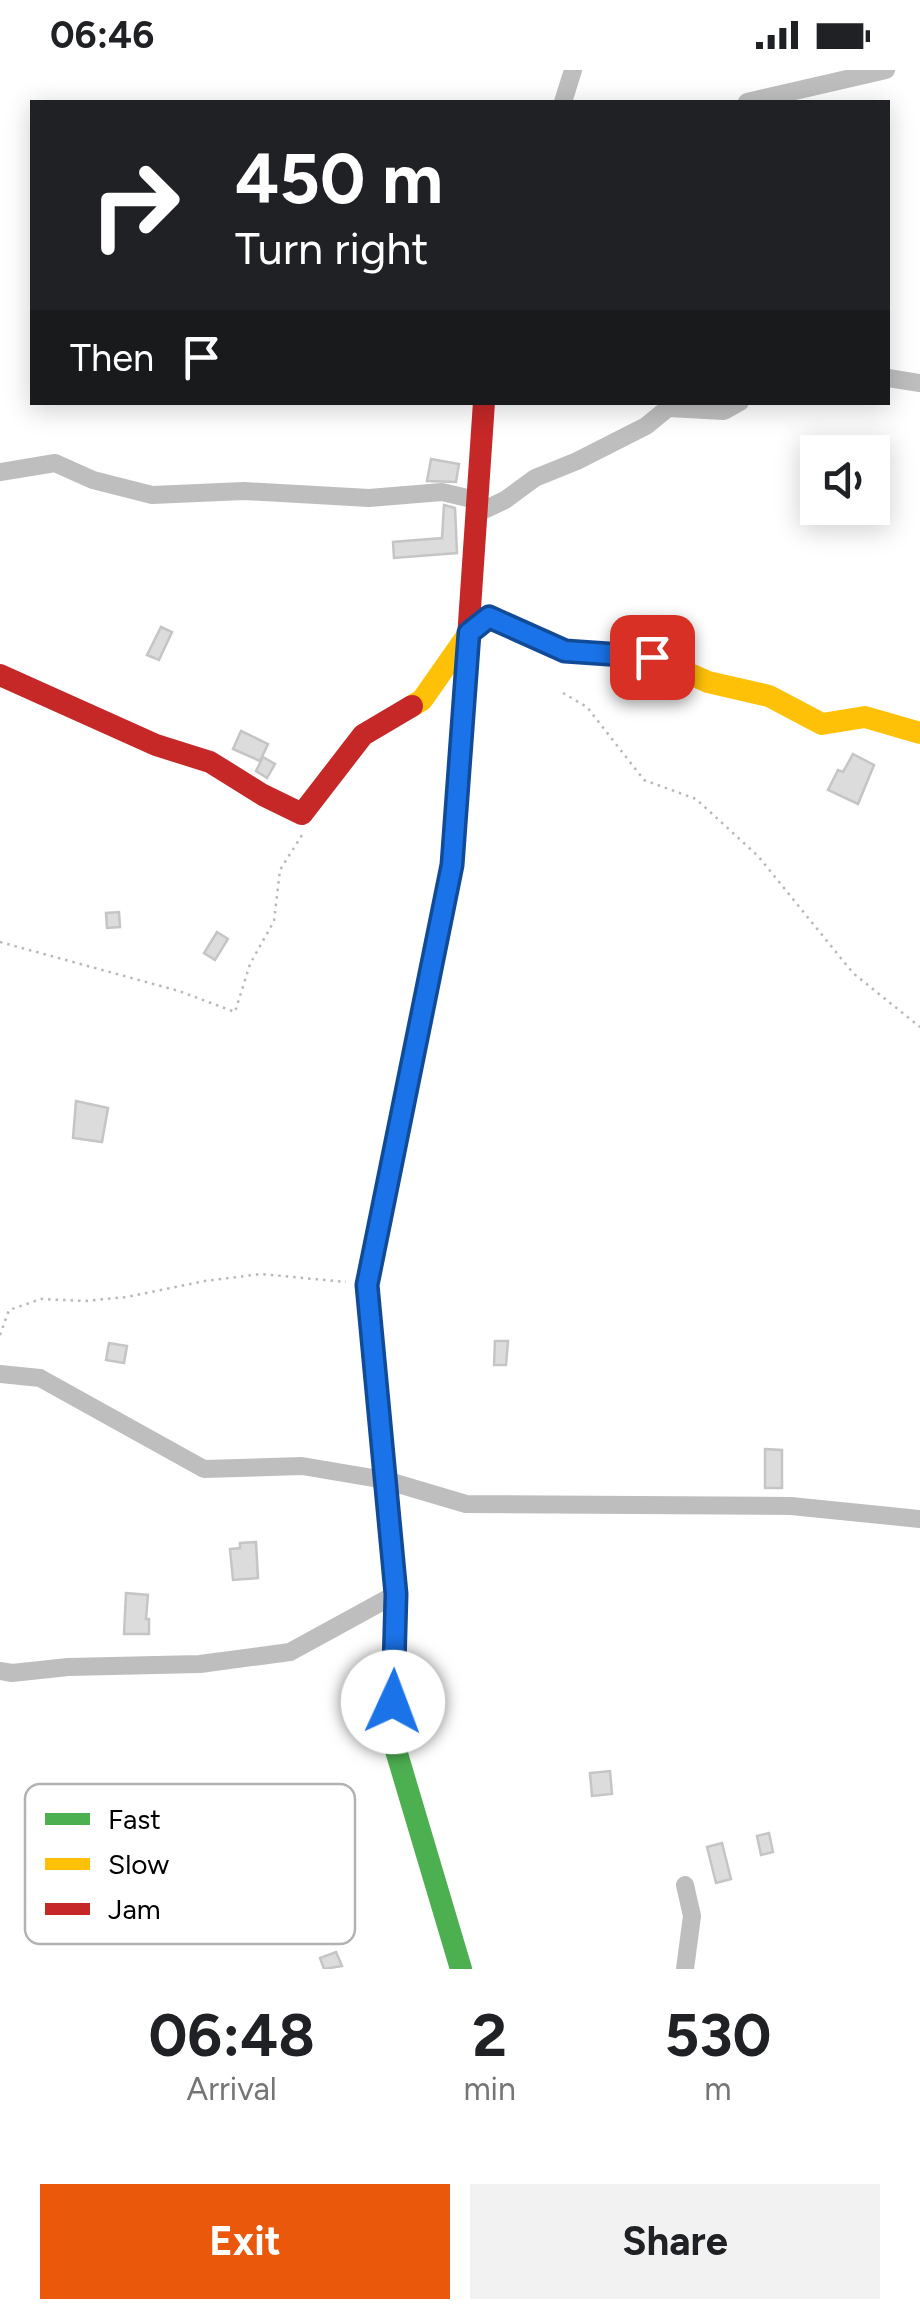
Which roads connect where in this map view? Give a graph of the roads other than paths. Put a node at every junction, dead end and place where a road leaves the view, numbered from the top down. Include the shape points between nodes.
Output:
1 (573, 70) edge
2 (886, 70) edge
3 (564, 100) edge
4 (756, 100) edge
5 (890, 378) edge
6 (920, 383) edge
7 (484, 405) edge
8 (735, 405) edge
9 (0, 472) edge
10 (476, 500) junction
11 (469, 633) junction
12 (0, 675) edge
13 (920, 733) edge
14 (0, 1374) edge
15 (384, 1480) junction
16 (920, 1519) edge
17 (396, 1594) junction
18 (0, 1671) edge
19 (685, 1885) dead end
20 (461, 1969) edge
21 (685, 1969) edge

1 - 3 street
2 - 4 street
5 - 6 street
7 - 10 street
8 - 10 street via 724,412 668,408 505,500 486,509
9 - 10 street via 55,463 152,495 244,491 369,498 442,492
10 - 11 street
11 - 12 street via 422,700 363,735 302,814 228,770
11 - 13 street via 489,617 565,651 652,657 708,682 769,696 822,724 865,717
11 - 15 street via 452,865 367,1285
14 - 15 street via 40,1378 204,1468 302,1466
15 - 16 street via 466,1504 791,1506
15 - 17 street
17 - 18 street via 290,1652 200,1664
17 - 20 street via 392,1737
19 - 21 street via 692,1916

